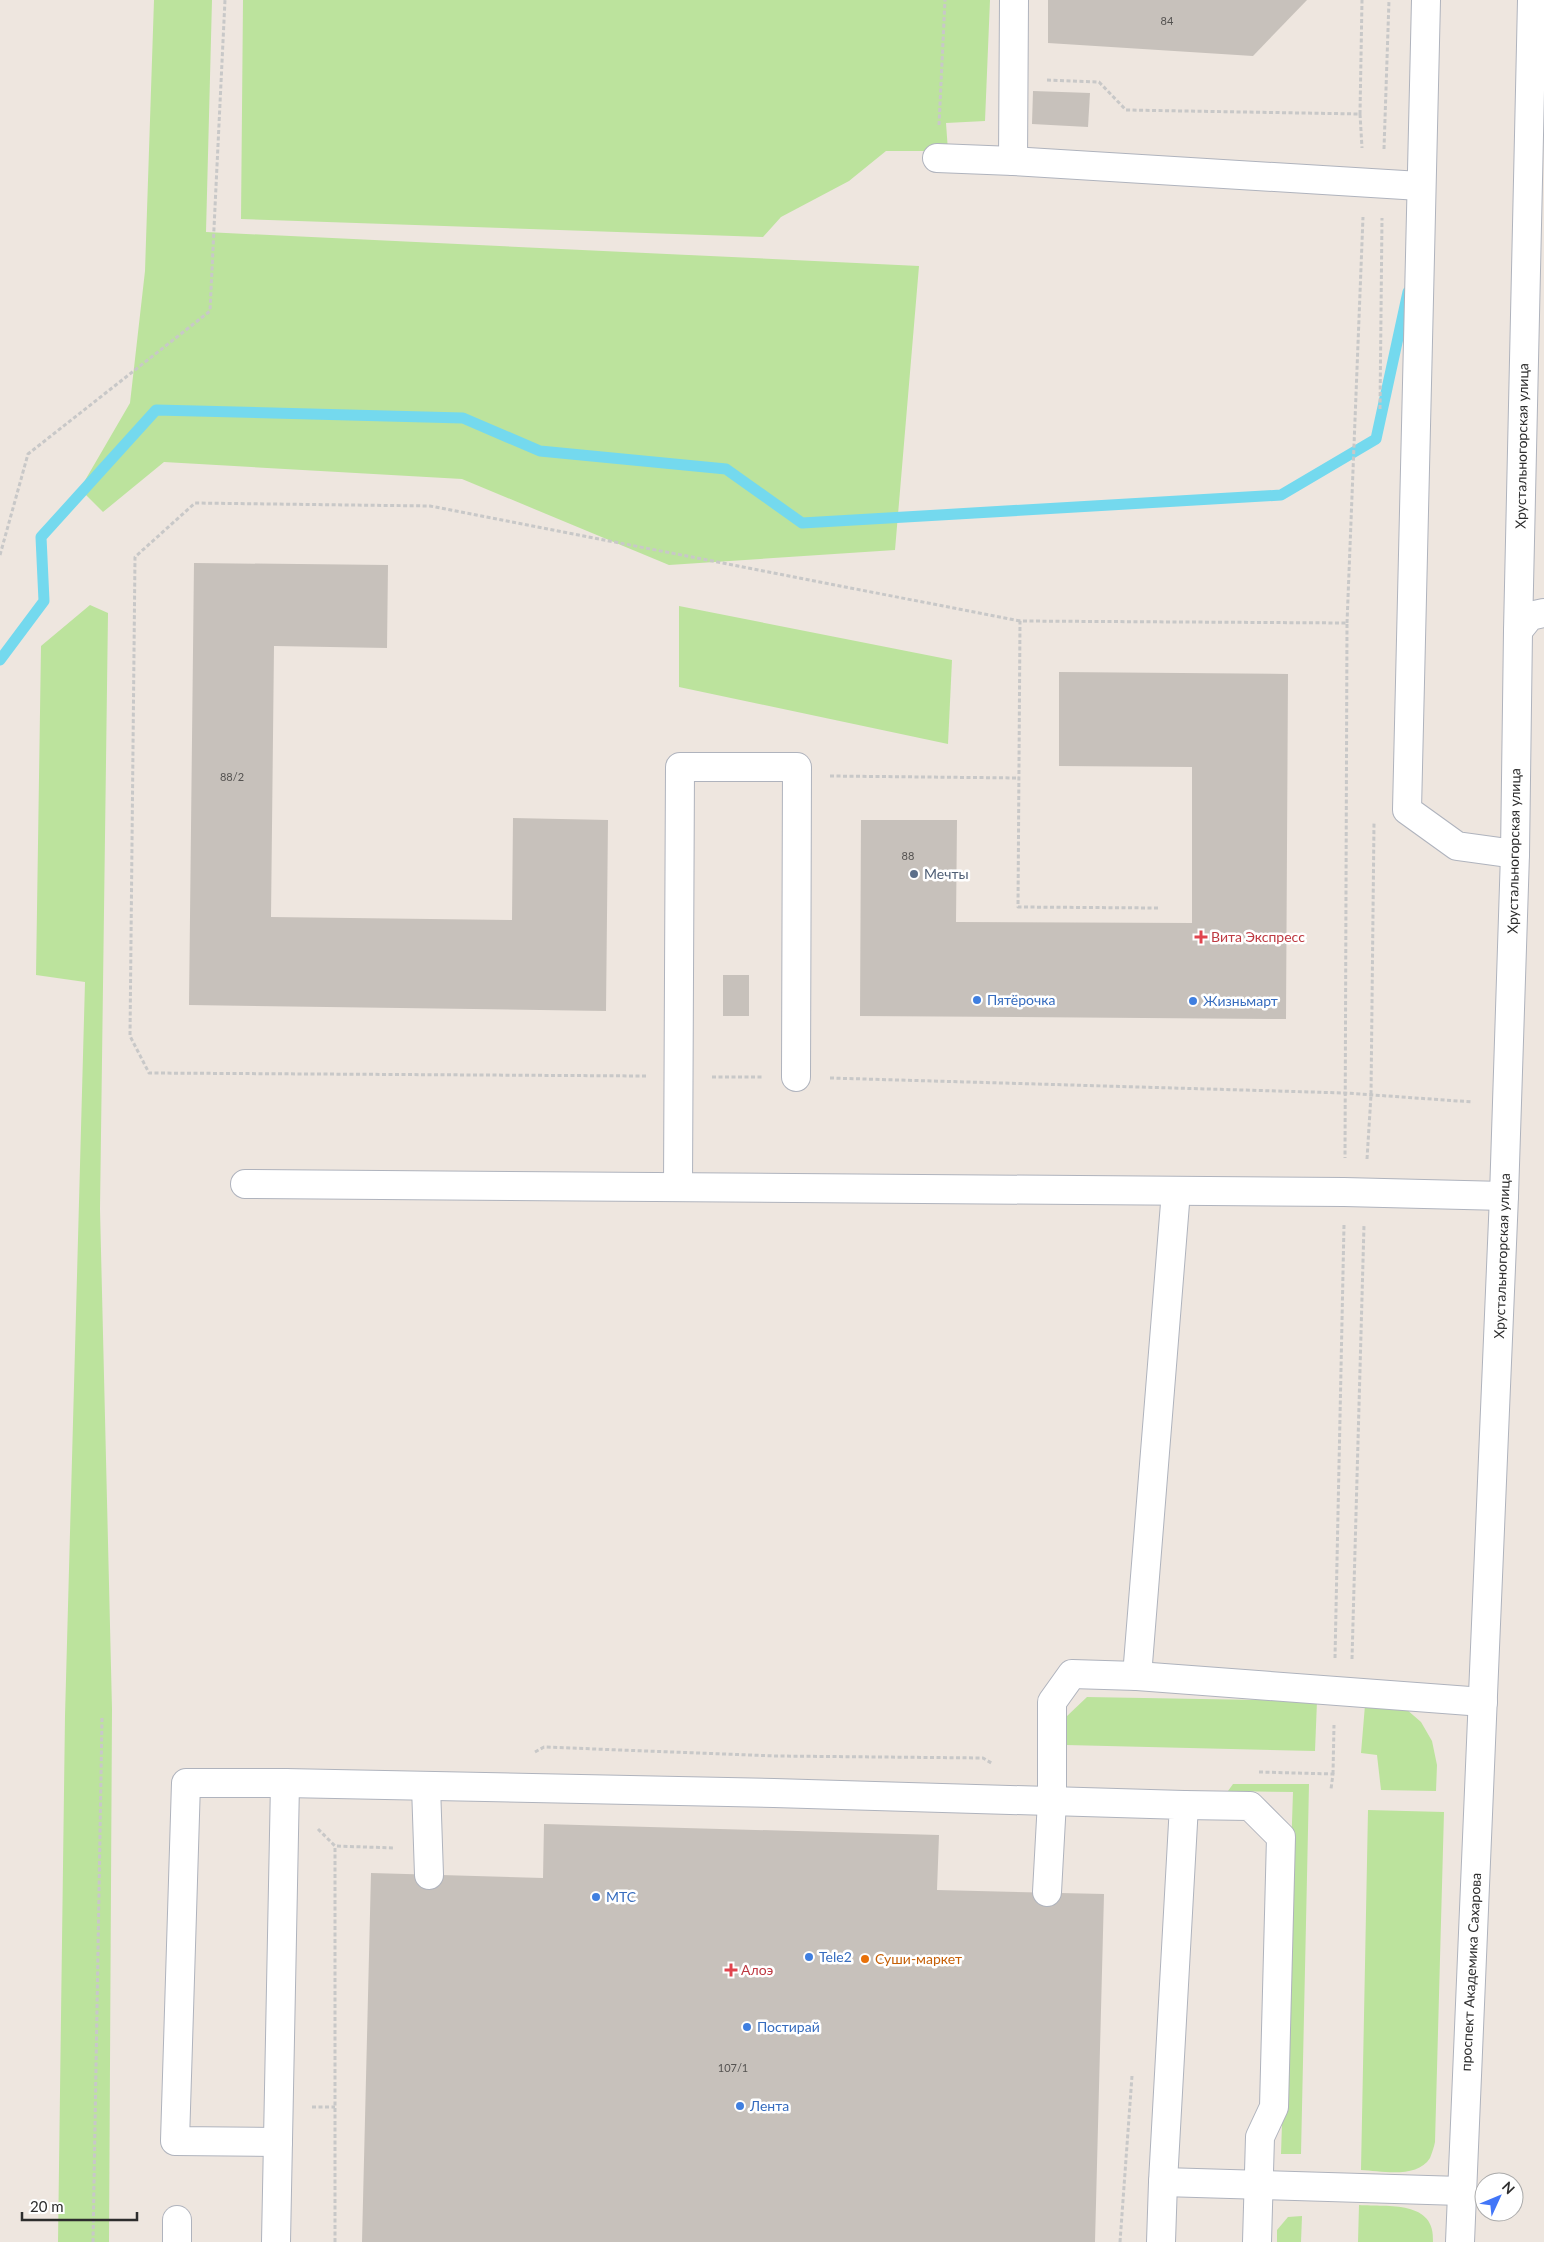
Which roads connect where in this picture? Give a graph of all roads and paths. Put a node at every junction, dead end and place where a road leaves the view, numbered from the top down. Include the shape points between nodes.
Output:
1 (225, 0) edge
2 (945, 0) edge
3 (1014, 0) edge
4 (1362, 0) edge
5 (1389, 0) edge
6 (1426, 0) edge
7 (1532, 0) edge
8 (1043, 80) dead end
9 (1360, 114) junction
10 (937, 158) joint
11 (1014, 161) junction
12 (1373, 183) junction
13 (1420, 186) junction
14 (1526, 281) junction
15 (1544, 300) edge
16 (1380, 412) dead end
17 (0, 555) edge
18 (1544, 613) edge
19 (1020, 621) junction
20 (1347, 623) junction
21 (1518, 631) junction
22 (825, 776) dead end
23 (1019, 778) junction
24 (1374, 818) dead end
25 (1515, 854) junction
26 (1158, 908) dead end
27 (679, 1076) junction
28 (796, 1077) junction
29 (1345, 1093) junction
30 (1371, 1095) junction
31 (1507, 1105) junction
32 (245, 1184) dead end
33 (678, 1187) junction
34 (1176, 1190) junction
35 (1355, 1192) junction
36 (1504, 1196) junction
37 (1137, 1676) junction
38 (1343, 1691) junction
39 (1483, 1702) junction
40 (102, 1718) dead end
41 (1333, 1774) dead end
42 (285, 1782) junction
43 (426, 1786) junction
44 (1052, 1801) junction
45 (1184, 1805) junction
46 (335, 1846) dead end
47 (429, 1875) dead end
48 (1047, 1892) dead end
49 (278, 2142) junction
50 (1163, 2182) junction
51 (1260, 2184) junction
52 (1461, 2191) junction
53 (93, 2242) edge
54 (276, 2242) edge
55 (335, 2242) edge
56 (1161, 2242) edge
57 (1257, 2242) edge
58 (1460, 2242) edge

1 - 17 path via 210,311 28,454
2 - 10 path
3 - 11 street
4 - 9 path
5 - 12 path
6 - 13 street
7 - 14 street, Хрустальногорская улица
8 - 9 path via 1098,82 1126,110
9 - 12 path
10 - 11 street
11 - 12 street
12 - 13 street
12 - 16 path
12 - 20 path
13 - 25 street via 1407,810 1457,846
14 - 15 street
14 - 21 street, Хрустальногорская улица
18 - 21 street via 1530,616
19 - 20 path
19 - 23 path
19 - 27 path via 430,506 195,503 135,557 130,1036 149,1073
20 - 29 path
21 - 25 street, Хрустальногорская улица
22 - 23 path
23 - 26 path via 1018,907
24 - 30 path
25 - 31 street, Хрустальногорская улица
27 - 28 path
27 - 28 street via 680,767 797,767
27 - 33 street
28 - 29 path
29 - 30 path
29 - 35 path
30 - 31 path
30 - 35 path
31 - 36 street, Хрустальногорская улица
32 - 33 street
33 - 34 street
34 - 35 street
34 - 37 street
35 - 36 street
35 - 38 path
35 - 38 path
36 - 39 street, Хрустальногорская улица
37 - 38 street
37 - 44 street via 1072,1674 1052,1702
38 - 39 street
38 - 41 path
39 - 52 street, проспект Академика Сахарова
40 - 53 path
42 - 43 street
42 - 49 street
42 - 49 street via 186,1783 175,2141
43 - 44 street
43 - 47 street
44 - 45 street
44 - 48 street
45 - 50 street
45 - 51 street via 1250,1806 1281,1837 1274,2107 1260,2137
46 - 55 path
49 - 54 street
50 - 51 street
50 - 56 street
51 - 52 street
51 - 57 street
52 - 58 street, проспект Академика Сахарова

